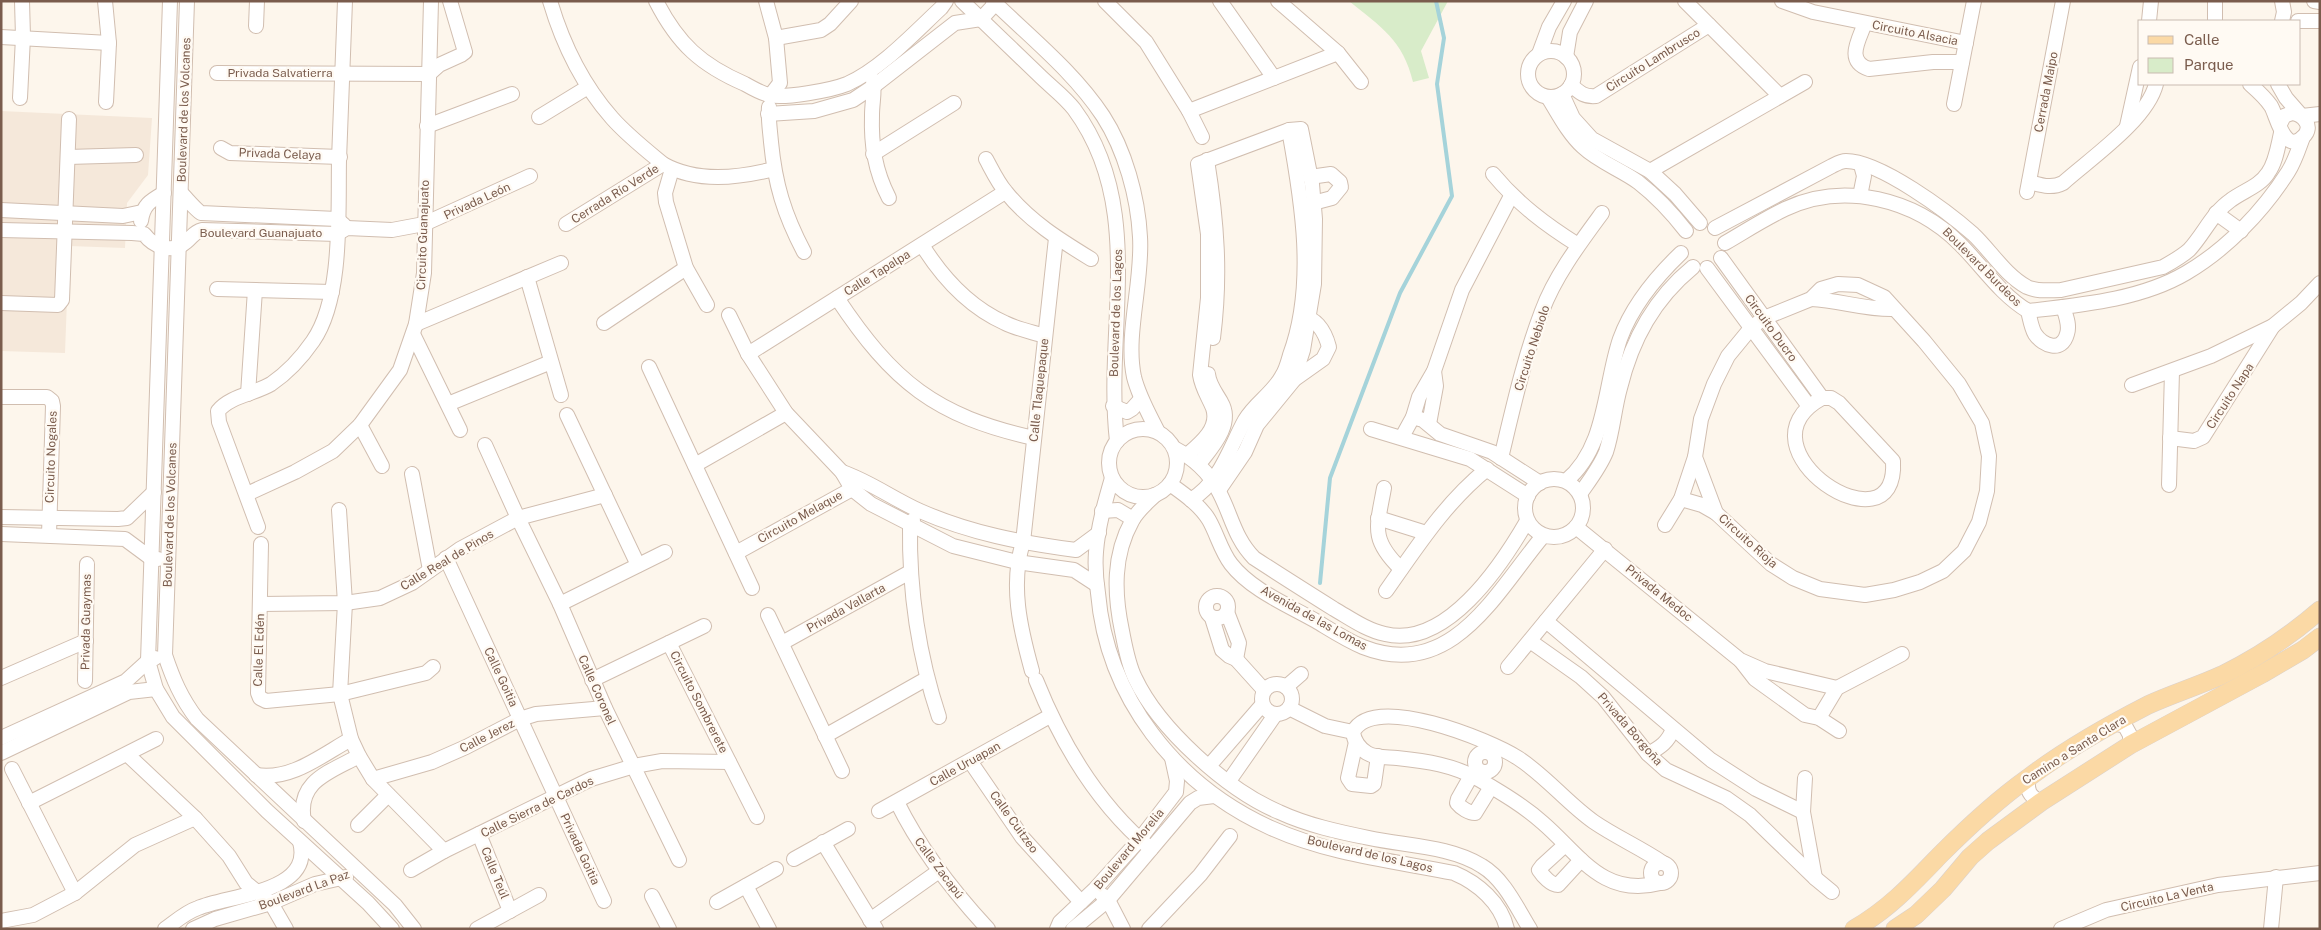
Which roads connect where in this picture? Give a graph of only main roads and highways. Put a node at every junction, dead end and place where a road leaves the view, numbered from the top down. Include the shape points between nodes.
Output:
1 (2320, 610) edge
2 (2320, 637) edge
3 (1854, 929) edge
4 (1895, 929) edge

1 - 3 main road, Camino a Santa Clara via 2264,651 2222,674 2114,723 2028,778 1967,829 1903,894
2 - 4 main road, Camino a Santa Clara via 2262,674 2130,745 2041,802 1988,841 1916,915

